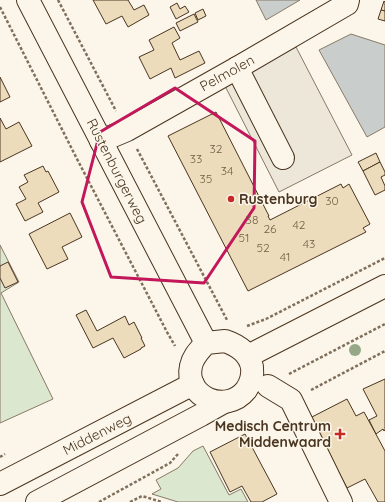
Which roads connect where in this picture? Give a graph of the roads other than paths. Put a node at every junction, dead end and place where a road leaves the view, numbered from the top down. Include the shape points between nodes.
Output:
1 (28, 0) edge
2 (348, 0) edge
3 (237, 68) junction
4 (101, 140) junction
5 (283, 158) dead end
6 (385, 286) edge
7 (206, 343) junction
8 (248, 356) junction
9 (193, 384) junction
10 (268, 386) road end
11 (224, 402) junction
12 (49, 458) junction
13 (9, 479) edge
14 (68, 495) edge
15 (31, 502) edge
16 (38, 502) edge
17 (341, 502) edge

1 - 4 street, Rustenburgerweg
2 - 3 street, Pelmolen via 347,4
3 - 4 street, Pelmolen via 126,130
3 - 5 street
4 - 7 street, Rustenburgerweg
6 - 8 street
7 - 8 street via 224,341 234,344
7 - 9 street via 191,366
8 - 11 street via 252,376 248,386 234,400
9 - 11 street via 206,398
9 - 12 street, Middenweg
10 - 17 street via 291,400
11 - 14 street
12 - 13 street, Middenweg
12 - 14 street
13 - 15 street
14 - 16 street

